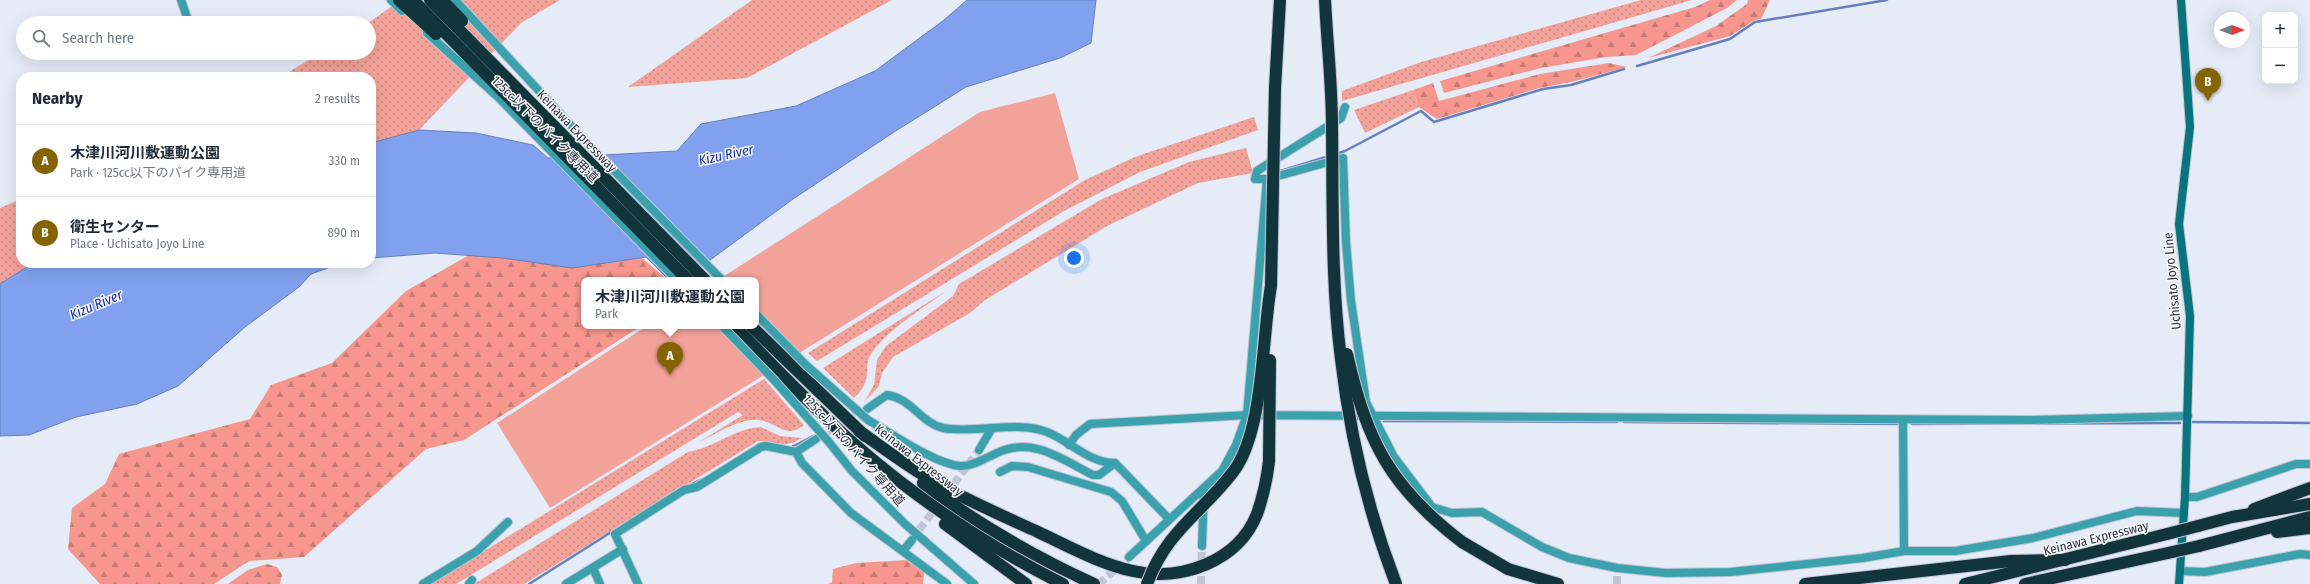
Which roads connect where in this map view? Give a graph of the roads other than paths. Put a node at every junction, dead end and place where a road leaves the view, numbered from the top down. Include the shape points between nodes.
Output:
1 (181, 0) edge
2 (391, 0) edge
3 (399, 0) edge
4 (413, 0) edge
5 (430, 0) edge
6 (442, 0) edge
7 (455, 0) edge
8 (1280, 0) edge
9 (1325, 0) edge
10 (2181, 0) edge
11 (187, 16) edge
12 (486, 76) junction
13 (1345, 107) dead end
14 (547, 119) junction
15 (1267, 179) junction
16 (1332, 182) junction
17 (674, 277) edge
18 (685, 277) edge
19 (702, 277) edge
20 (719, 277) edge
21 (1271, 286) junction
22 (759, 317) edge
23 (725, 329) edge
24 (737, 329) edge
25 (754, 329) edge
26 (867, 409) tunnel mouth
27 (1247, 415) junction
28 (2188, 416) junction
29 (1373, 417) junction
30 (1903, 420) junction
31 (992, 428) junction
32 (859, 431) junction
33 (816, 438) tunnel mouth
34 (1069, 445) junction
35 (979, 450) tunnel mouth
36 (796, 452) junction
37 (1115, 463) junction
38 (2310, 464) edge
39 (1000, 472) dead end
40 (894, 477) junction
41 (1204, 488) junction
42 (2310, 488) edge
43 (2184, 497) junction
44 (2310, 504) edge
45 (2184, 513) junction
46 (2232, 517) junction
47 (2310, 517) edge
48 (1169, 519) junction
49 (508, 522) dead end
50 (2302, 526) edge
51 (912, 540) tunnel mouth
52 (1146, 541) junction
53 (1202, 546) tunnel mouth
54 (623, 549) junction
55 (903, 550) junction
56 (1904, 552) junction
57 (2310, 555) edge
58 (1129, 556) tunnel mouth
59 (2065, 560) junction
60 (592, 568) junction
61 (2180, 571) junction
62 (2036, 582) edge
63 (424, 584) edge
64 (566, 584) edge
65 (600, 584) edge
66 (638, 584) edge
67 (947, 584) edge
68 (974, 584) edge
69 (1026, 584) edge
70 (1063, 584) edge
71 (1094, 584) edge
72 (1148, 584) edge
73 (1396, 584) edge
74 (1558, 584) edge
75 (1805, 584) edge
76 (1965, 584) edge
77 (2025, 584) edge
78 (2179, 584) edge

1 - 11 street
2 - 17 street, 125cc以下のバイク専用道 via 498,97
3 - 12 highway
4 - 12 highway, Keinawa Expressway
5 - 14 highway, Keinawa Expressway
6 - 14 highway
7 - 20 street, 125cc以下のバイク専用道 via 589,145
8 - 21 highway, bridge via 1275,88
9 - 16 highway, bridge via 1332,125
10 - 28 main road, Uchisato Joyo Line via 2190,127 2179,224 2190,316
12 - 18 highway, Keinawa Expressway
13 - 15 street via 1341,118 1256,171 1254,179
14 - 19 highway, Keinawa Expressway
15 - 27 street
15 - 29 street via 1343,158 1346,242 1355,341 1366,402
16 - 73 highway, bridge via 1337,319 1346,396 1362,479
16 - 74 highway, bridge via 1340,307 1356,394 1367,426 1394,475 1431,518 1462,542 1508,569
21 - 32 highway, bridge via 1269,461 1266,482 1256,515 1244,537 1215,561 1193,570 1158,575 1106,563 938,484
21 - 72 highway, bridge via 1261,380 1249,440 1234,471 1166,546 1154,566
22 - 37 street, 125cc以下のバイク専用道, bridge via 806,365 868,420 944,463 962,467 1017,445 1031,446 1093,475 1099,475
23 - 68 street, 125cc以下のバイク専用道, bridge via 775,381 852,471 905,524
24 - 40 highway via 852,442
25 - 32 highway, Keinawa Expressway
26 - 31 street via 887,395 894,396 909,403 929,422 944,428
27 - 29 street
27 - 34 street via 1090,424 1076,435
27 - 41 street via 1236,445 1222,471
28 - 30 street
28 - 43 main road, Uchisato Joyo Line
29 - 30 street
29 - 56 street via 1394,457 1432,507 1452,513 1482,512 1542,548 1617,572 1731,572
30 - 56 street
31 - 34 street via 1046,432
31 - 35 street
32 - 71 highway, Keinawa Expressway via 946,500 1037,557
33 - 36 street
34 - 37 street via 1103,463
36 - 54 street via 761,447 697,487 684,490 615,534
36 - 55 street via 802,463 851,513
37 - 48 street
38 - 43 street via 2296,464 2197,497
39 - 52 street via 1012,466 1028,467 1111,492 1122,501
40 - 69 highway via 934,516
40 - 70 highway via 987,543
41 - 48 street
41 - 53 street
42 - 46 highway
43 - 45 main road, Uchisato Joyo Line
44 - 46 highway
45 - 56 street via 2137,511 2033,538 1955,551
45 - 61 main road, Uchisato Joyo Line
46 - 59 highway, Keinawa Expressway, bridge
47 - 50 highway
48 - 52 street
49 - 63 street via 477,551
50 - 62 highway, bridge via 2236,536
51 - 55 street
52 - 58 street
54 - 60 street
54 - 66 street
55 - 67 street
57 - 61 street via 2300,554 2205,572
59 - 75 highway via 2011,561
59 - 76 highway, Keinawa Expressway
60 - 64 street
60 - 65 street
61 - 78 main road, Uchisato Joyo Line
62 - 77 highway

